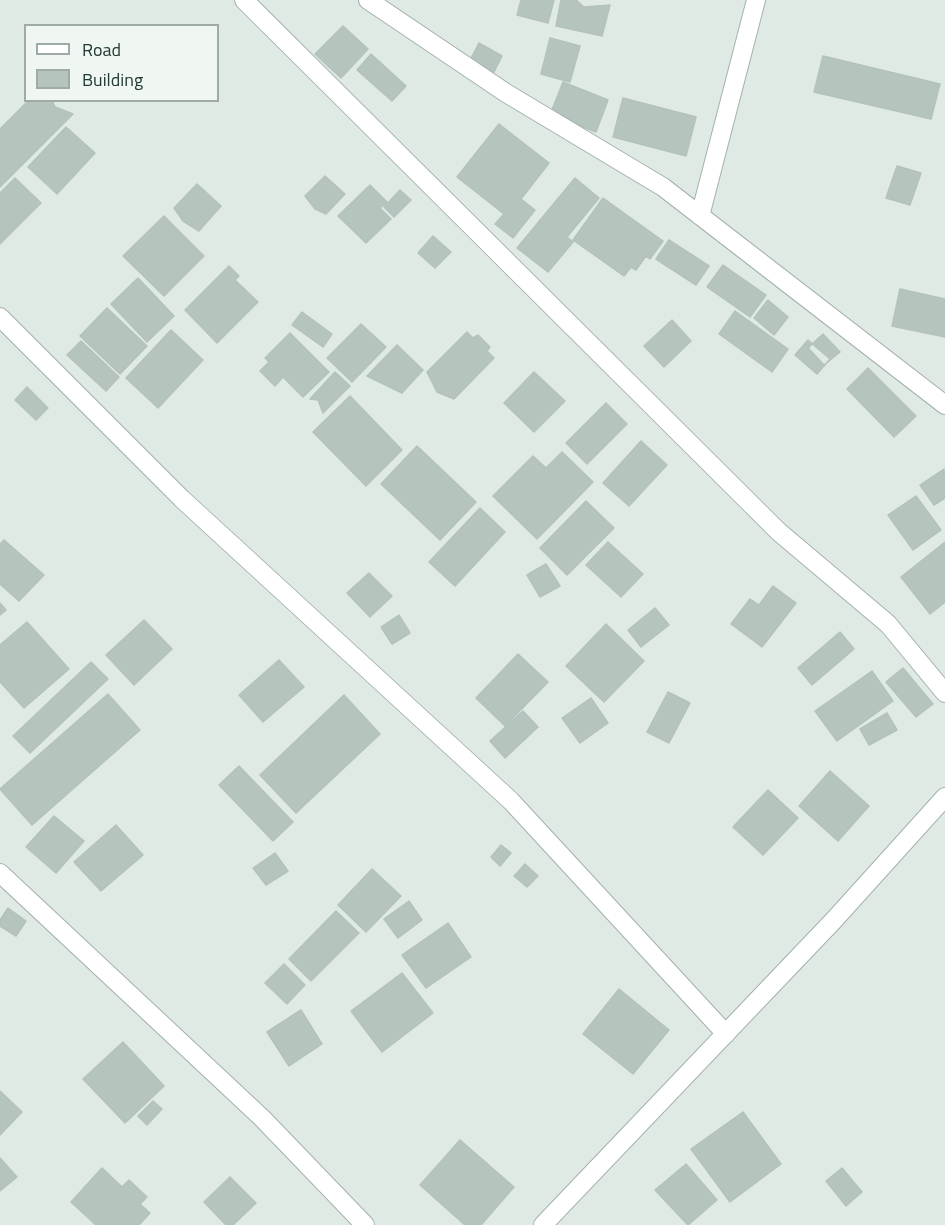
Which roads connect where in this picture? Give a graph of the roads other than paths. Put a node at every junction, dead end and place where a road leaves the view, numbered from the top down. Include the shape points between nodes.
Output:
1 (244, 0) edge
2 (368, 0) edge
3 (756, 0) edge
4 (700, 216) junction
5 (0, 317) edge
6 (945, 405) edge
7 (945, 693) edge
8 (945, 797) edge
9 (0, 873) edge
10 (726, 1034) junction
11 (365, 1225) edge
12 (543, 1225) edge

1 - 7 street via 779,532 888,624
2 - 4 street via 506,93 663,187
3 - 4 street
4 - 6 street
5 - 10 street via 182,499 511,801
8 - 10 street
9 - 11 street via 262,1118
10 - 12 street

